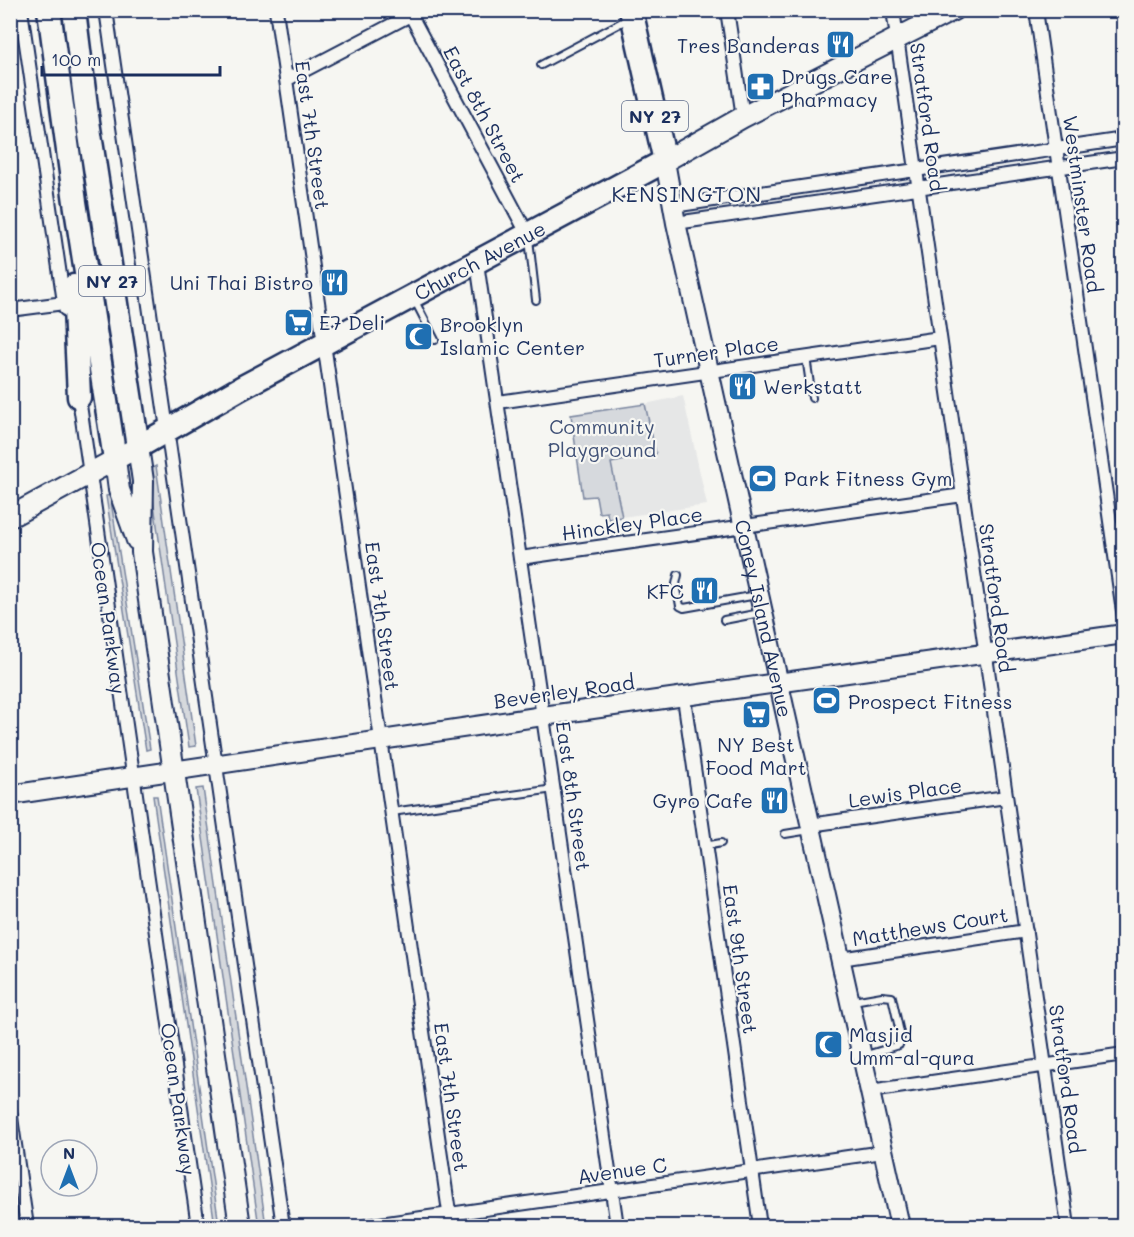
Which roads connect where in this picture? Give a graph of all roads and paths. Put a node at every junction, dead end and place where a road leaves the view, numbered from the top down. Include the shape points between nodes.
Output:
1 (21, 10) edge
2 (74, 10) edge
3 (106, 10) edge
4 (276, 10) edge
5 (728, 10) edge
6 (893, 10) edge
7 (953, 10) edge
8 (1035, 10) edge
9 (413, 12) edge
10 (632, 14) edge
11 (48, 16) edge
12 (897, 39) junction
13 (541, 65) dead end
14 (286, 80) junction
15 (743, 117) junction
16 (1124, 140) edge
17 (1056, 150) junction
18 (1124, 158) edge
19 (665, 161) junction
20 (1058, 168) junction
21 (915, 170) junction
22 (801, 187) junction
23 (918, 188) junction
24 (706, 200) junction
25 (75, 202) junction
26 (803, 205) junction
27 (675, 214) junction
28 (709, 218) junction
29 (528, 236) junction
30 (477, 263) junction
31 (413, 298) junction
32 (536, 300) dead end
33 (64, 303) junction
34 (10, 310) edge
35 (940, 338) junction
36 (435, 340) dead end
37 (324, 345) junction
38 (806, 357) junction
39 (710, 372) junction
40 (79, 397) junction
41 (812, 398) dead end
42 (498, 402) junction
43 (166, 430) junction
44 (138, 447) junction
45 (115, 459) junction
46 (89, 474) junction
47 (963, 495) junction
48 (10, 517) edge
49 (744, 526) junction
50 (142, 552) junction
51 (520, 558) junction
52 (678, 575) dead end
53 (761, 604) junction
54 (1124, 618) edge
55 (724, 620) dead end
56 (1124, 634) edge
57 (986, 654) junction
58 (779, 684) junction
59 (684, 698) junction
60 (543, 716) junction
61 (381, 740) junction
62 (215, 764) junction
63 (173, 770) junction
64 (132, 776) junction
65 (554, 789) junction
66 (10, 795) edge
67 (1006, 797) junction
68 (391, 812) junction
69 (810, 828) junction
70 (785, 834) dead end
71 (722, 843) dead end
72 (705, 846) junction
73 (1026, 931) junction
74 (840, 959) junction
75 (850, 1002) junction
76 (1124, 1054) edge
77 (862, 1056) junction
78 (1045, 1066) junction
79 (870, 1091) junction
80 (10, 1112) edge
81 (883, 1152) junction
82 (752, 1171) junction
83 (612, 1191) junction
84 (450, 1221) edge
85 (27, 1227) edge
86 (198, 1227) edge
87 (240, 1227) edge
88 (282, 1227) edge
89 (366, 1227) edge
90 (617, 1227) edge
91 (760, 1227) edge
92 (900, 1227) edge
93 (1068, 1227) edge

1 - 33 street, Ocean Parkway
2 - 44 highway, NY 27
3 - 43 street
4 - 14 street, East 7th Street
5 - 15 street
6 - 12 street, Stratford Road
7 - 12 main road, Church Avenue
8 - 17 street, Westminster Road
9 - 14 street
9 - 29 street, East 8th Street
10 - 13 lane
10 - 19 highway, Coney Island Avenue / NY 27
11 - 25 highway
12 - 15 main road, Church Avenue
12 - 21 street, Stratford Road
14 - 37 street, East 7th Street
15 - 19 main road, Church Avenue
16 - 17 street
17 - 20 street, Westminster Road
17 - 21 street
18 - 20 street
19 - 27 street, Coney Island Avenue
19 - 29 highway, Church Avenue
20 - 23 street
20 - 54 street, Westminster Road
21 - 22 street
21 - 23 street, Stratford Road
22 - 24 street
22 - 26 lane
23 - 26 street
23 - 35 street, Stratford Road
24 - 27 street
24 - 28 street
25 - 40 highway via 69,228
25 - 45 highway
26 - 28 street
27 - 28 street
27 - 39 street, Coney Island Avenue
29 - 30 highway, Church Avenue
29 - 32 lane
30 - 31 highway, Church Avenue
30 - 42 street, East 8th Street
31 - 36 lane
31 - 37 highway, Church Avenue
33 - 34 street
33 - 40 street, Ocean Parkway
35 - 38 street, Turner Place
35 - 47 street, Stratford Road
37 - 43 highway, Church Avenue
37 - 61 street, East 7th Street
38 - 39 street, Turner Place
38 - 41 lane
39 - 42 street, Turner Place
39 - 49 street, Coney Island Avenue
40 - 46 street, Ocean Parkway
42 - 51 street, East 8th Street
43 - 44 highway, Church Avenue
43 - 62 street
44 - 45 main road, Church Avenue
44 - 50 main road, Ocean Parkway via 143,482
45 - 46 main road, Church Avenue
45 - 50 main road, Ocean Parkway via 119,490
46 - 48 main road, Church Avenue
46 - 64 street, Ocean Parkway
47 - 49 street, Hinckley Place
47 - 57 street, Stratford Road
49 - 51 street, Hinckley Place
49 - 53 street, Coney Island Avenue
50 - 63 main road, Ocean Parkway
51 - 60 street, East 8th Street
52 - 53 lane via 676,584 680,606 684,608
53 - 55 lane
53 - 58 street, Coney Island Avenue
56 - 57 street, Beverley Road
57 - 58 street, Beverley Road
57 - 67 street, Stratford Road
58 - 59 street, Beverley Road
58 - 69 street, Coney Island Avenue
59 - 60 street, Beverley Road
59 - 72 street, East 9th Street
60 - 61 street, Beverley Road
60 - 65 street, East 8th Street
61 - 62 street, Beverley Road
61 - 68 street, East 7th Street
62 - 63 street, Beverley Road
62 - 88 street
63 - 64 street, Beverley Road
63 - 87 main road, Ocean Parkway
64 - 66 street, Beverley Road
64 - 86 street, Ocean Parkway
65 - 68 lane
65 - 83 street, East 8th Street
67 - 69 street, Lewis Place
67 - 73 street, Stratford Road
68 - 84 street, East 7th Street
69 - 70 lane
69 - 74 street, Coney Island Avenue
71 - 72 lane
72 - 82 street, East 9th Street
73 - 74 street, Matthews Court
73 - 78 street, Stratford Road
74 - 75 street, Coney Island Avenue
75 - 77 street, Coney Island Avenue
75 - 77 lane via 888,995 894,1001 901,1041 892,1048
76 - 78 street
77 - 79 street, Coney Island Avenue
78 - 79 street
78 - 93 street, Stratford Road
79 - 81 street, Coney Island Avenue
80 - 85 street
81 - 82 street, Avenue C
81 - 92 street, Coney Island Avenue
82 - 83 street, Avenue C
82 - 91 street, East 9th Street
83 - 84 street, Avenue C
83 - 90 street, East 8th Street
84 - 89 street, Avenue C

